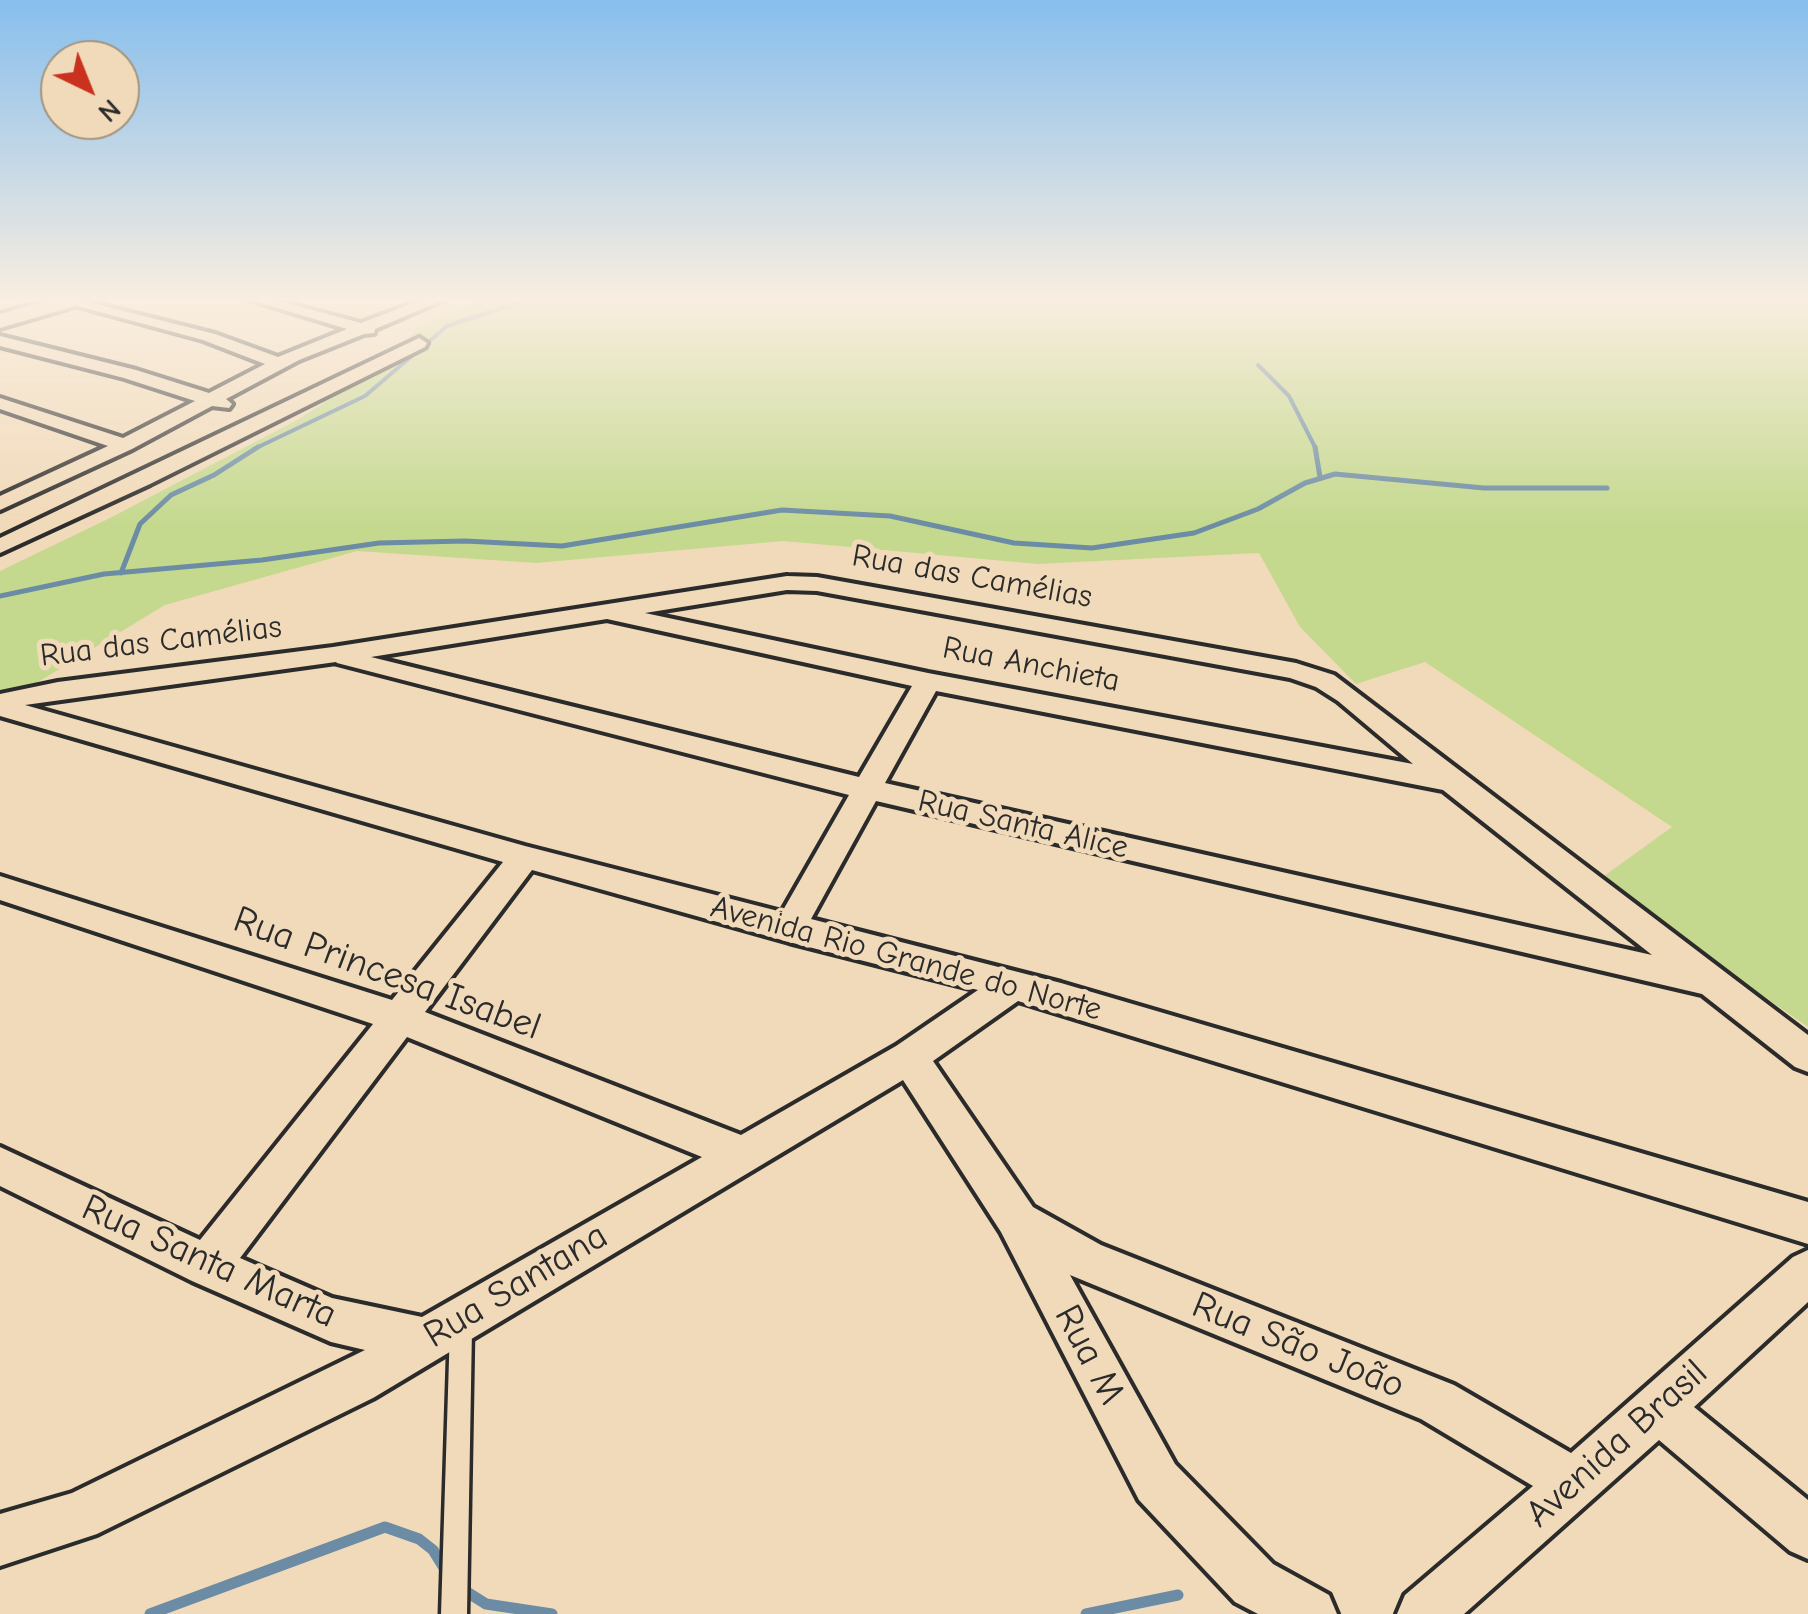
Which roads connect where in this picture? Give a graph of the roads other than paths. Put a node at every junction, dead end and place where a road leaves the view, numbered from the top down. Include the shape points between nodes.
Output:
1 (129, 374) edge
2 (259, 374) edge
3 (355, 374) edge
4 (211, 400) junction
5 (0, 403) edge
6 (277, 413) junction
7 (120, 448) junction
8 (175, 464) junction
9 (0, 503) edge
10 (0, 546) edge
11 (599, 611) junction
12 (333, 655) junction
13 (928, 682) junction
14 (0, 704) edge
15 (1451, 781) junction
16 (866, 789) junction
17 (525, 857) junction
18 (0, 888) edge
19 (789, 929) junction
20 (1715, 983) junction
21 (1010, 988) junction
22 (400, 1018) junction
23 (1808, 1056) edge
24 (910, 1058) junction
25 (740, 1153) junction
26 (0, 1166) edge
27 (1016, 1218) junction
28 (1808, 1224) edge
29 (207, 1266) junction
30 (1808, 1272) edge
31 (461, 1318) junction
32 (424, 1340) junction
33 (1658, 1408) junction
34 (1575, 1484) junction
35 (1808, 1533) edge
36 (0, 1540) edge
37 (454, 1614) edge
38 (1310, 1614) edge
39 (1424, 1614) edge

1 - 4 street
2 - 4 street
3 - 6 street
4 - 6 street
4 - 7 street
5 - 7 street
6 - 8 street
7 - 8 street
7 - 9 street
8 - 10 street
11 - 12 street, Rua das Camélias
11 - 13 street, Rua Anchieta
11 - 15 street, Rua das Camélias via 802,583 1296,671 1348,695
12 - 14 street, Rua das Camélias via 58,690
12 - 16 street, Rua Santa Alice
13 - 15 street, Rua Anchieta
13 - 16 street
14 - 17 street, Avenida Rio Grande do Norte
15 - 20 street, Rua das Camélias
16 - 19 street
16 - 20 street, Rua Santa Alice
17 - 19 street, Avenida Rio Grande do Norte
17 - 22 street
18 - 22 street, Rua Princesa Isabel
19 - 21 street, Avenida Rio Grande do Norte
20 - 23 street, Rua das Camélias
21 - 24 street, Rua Santana
21 - 28 street, Avenida Rio Grande do Norte via 1062,998
22 - 25 street, Rua Princesa Isabel
22 - 29 street
24 - 25 street, Rua Santana
24 - 27 street, Rua M
25 - 31 street, Rua Santana
26 - 29 street, Rua Santa Marta
27 - 34 street, Rua São João via 1087,1262 1438,1402
27 - 38 street, Rua M via 1157,1482 1254,1583
29 - 32 street, Rua Santa Marta via 331,1320
30 - 33 street, Avenida Brasil
31 - 32 street, Rua Santana
31 - 37 lane
32 - 36 street, Rua Santana via 78,1516
33 - 34 street, Avenida Brasil
33 - 35 street
34 - 39 street, Avenida Brasil

